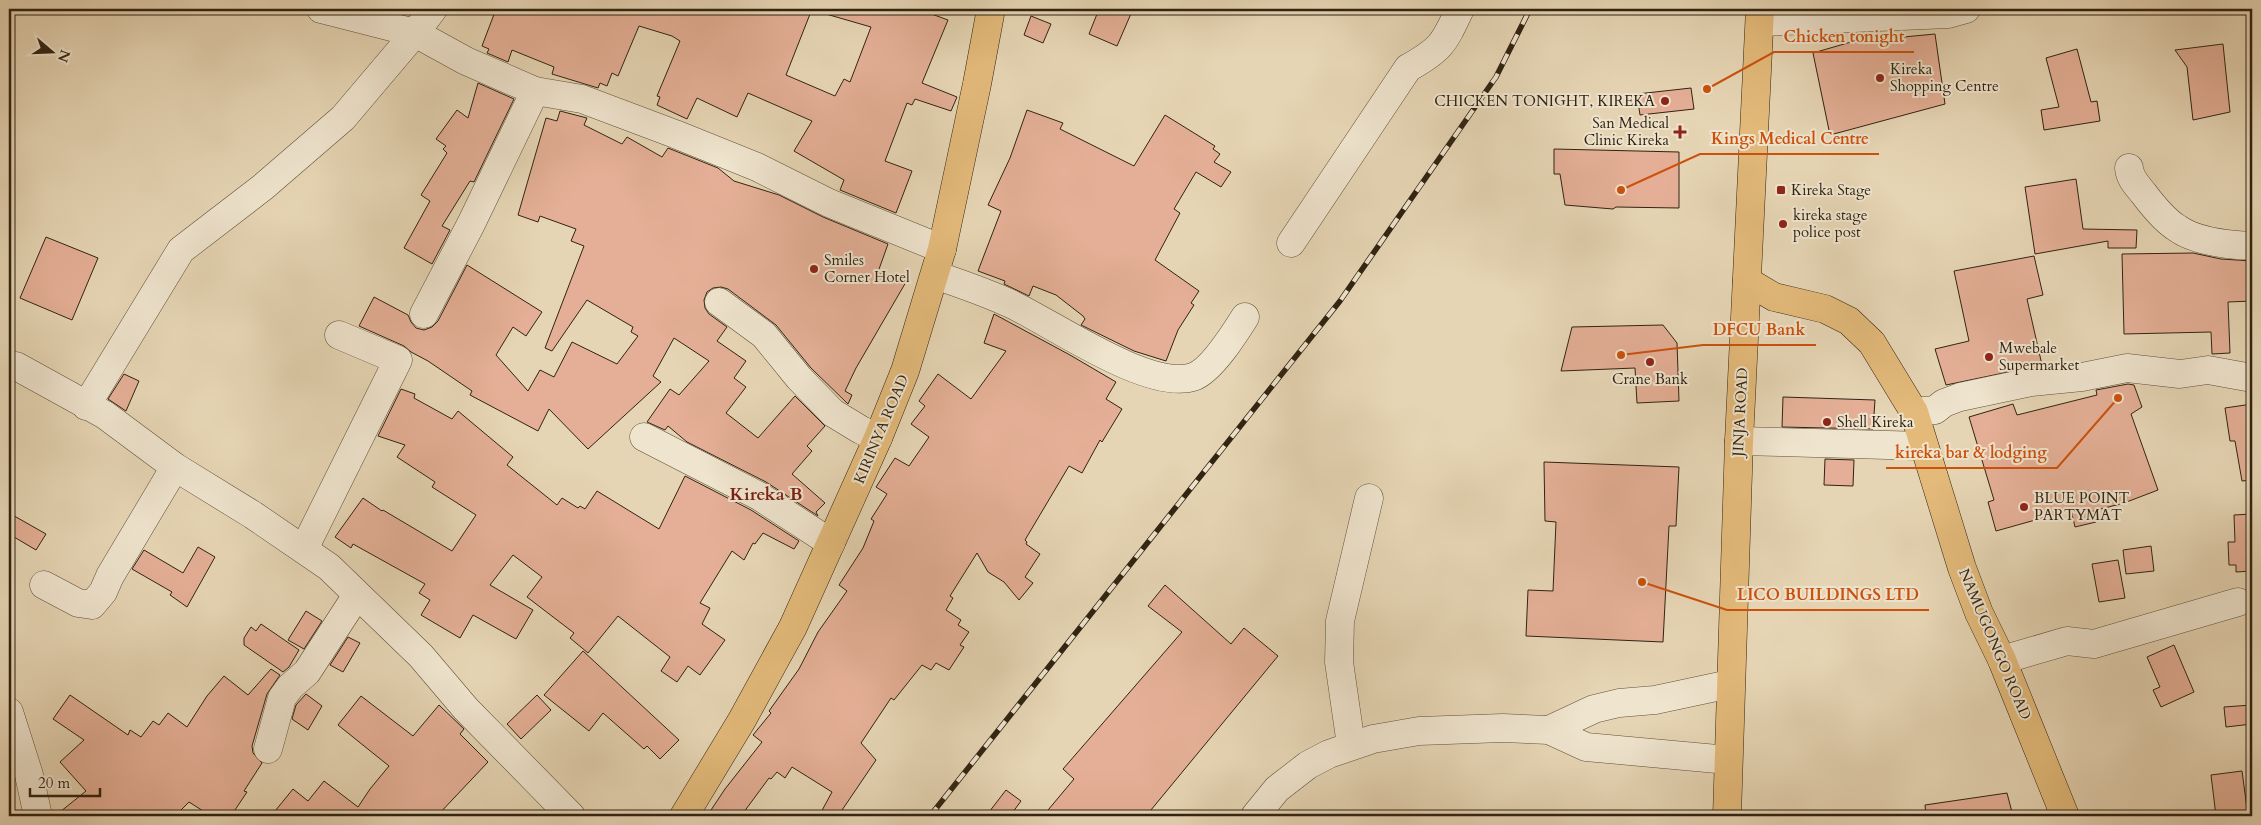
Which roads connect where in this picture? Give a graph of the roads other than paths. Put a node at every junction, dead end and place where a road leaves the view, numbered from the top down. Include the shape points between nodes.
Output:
1 (321, 9) edge
2 (433, 9) edge
3 (991, 9) edge
4 (1460, 9) edge
5 (1966, 9) edge
6 (1760, 16) edge
7 (415, 33) junction
8 (535, 91) junction
9 (2129, 168) dead end
10 (1290, 243) dead end
11 (2252, 246) edge
12 (942, 249) junction
13 (935, 275) junction
14 (1747, 281) junction
15 (720, 302) dead end
16 (424, 314) dead end
17 (1245, 318) dead end
18 (339, 334) dead end
19 (16, 366) dead end
20 (2252, 378) edge
21 (86, 406) junction
22 (1914, 412) junction
23 (644, 437) dead end
24 (878, 438) junction
25 (1739, 441) junction
26 (1924, 446) junction
27 (175, 468) junction
28 (1368, 498) dead end
29 (831, 543) junction
30 (304, 549) junction
31 (44, 585) dead end
32 (357, 595) junction
33 (2238, 602) dead end
34 (2002, 660) junction
35 (1730, 684) junction
36 (9, 712) edge
37 (1549, 730) junction
38 (1351, 745) junction
39 (268, 749) dead end
40 (1728, 760) junction
41 (19, 779) edge
42 (38, 816) edge
43 (571, 816) edge
44 (684, 816) edge
45 (1255, 816) edge
46 (1727, 816) edge
47 (2065, 816) edge

1 - 7 street
2 - 7 street
3 - 12 main road, KIRINYA ROAD
4 - 10 street via 1438,50 1408,68
5 - 6 street via 1948,14
6 - 14 main road, JINJA ROAD
7 - 8 street via 466,61
7 - 21 street via 343,118 263,187 181,250
8 - 12 street via 582,99 675,134
8 - 16 street via 476,216
9 - 11 street via 2130,176 2177,229 2229,245
12 - 13 main road, KIRINYA ROAD
13 - 17 street via 992,295 1122,364 1167,379 1194,377 1228,344
13 - 24 main road, KIRINYA ROAD via 905,371
14 - 22 main road, NAMUGONGO ROAD via 1774,297 1825,309 1849,321 1872,343
14 - 25 main road, JINJA ROAD
15 - 24 street via 764,334 799,378 833,413
18 - 30 street via 398,360
19 - 21 street
20 - 22 street via 2208,370 2180,374 2127,368 2091,376 2031,382 1960,398 1944,403 1936,410
21 - 27 street via 124,428
22 - 26 main road, NAMUGONGO ROAD
23 - 29 street via 759,496
24 - 29 main road, KIRINYA ROAD
25 - 26 street
25 - 35 main road, JINJA ROAD
26 - 34 main road, NAMUGONGO ROAD via 1962,568
27 - 30 street
27 - 31 street via 103,592 92,604 78,603
28 - 38 street via 1340,621 1339,662
29 - 44 main road, KIRINYA ROAD via 788,635
30 - 32 street via 329,567
32 - 39 street via 307,672 282,698
32 - 43 street via 421,656 466,709
33 - 34 street via 2094,644 2067,641
34 - 47 main road, NAMUGONGO ROAD
35 - 37 street via 1594,709
35 - 40 main road, JINJA ROAD
36 - 41 street
37 - 38 street via 1419,730
37 - 40 street via 1586,747
38 - 45 street via 1308,766 1277,789
40 - 46 main road, JINJA ROAD
41 - 42 street

